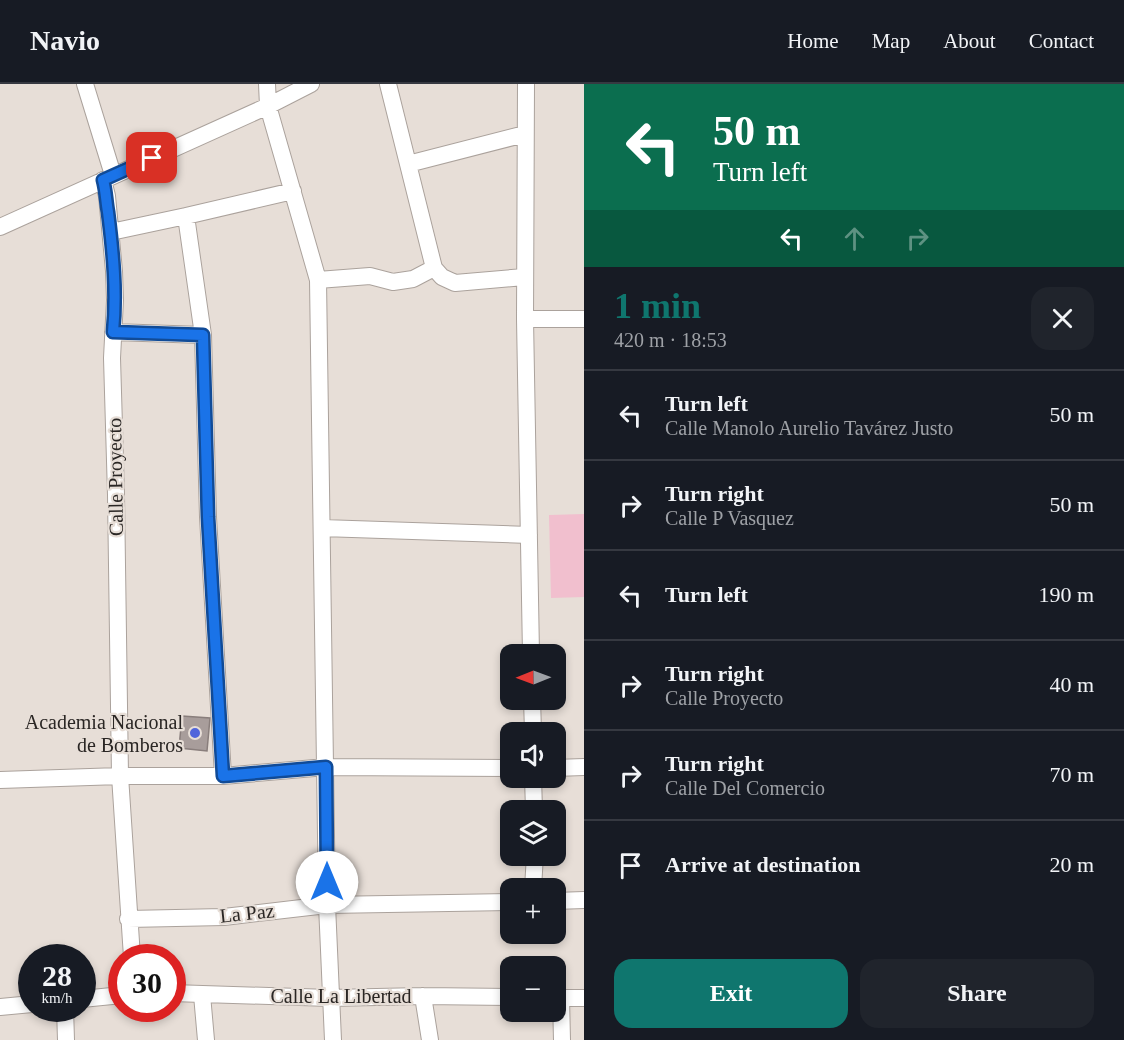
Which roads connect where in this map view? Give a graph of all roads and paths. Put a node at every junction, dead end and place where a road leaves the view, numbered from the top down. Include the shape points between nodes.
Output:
1 (85, 84) edge
2 (267, 84) edge
3 (311, 84) edge
4 (388, 84) edge
5 (526, 84) edge
6 (268, 106) junction
7 (525, 134) junction
8 (408, 164) junction
9 (108, 178) junction
10 (293, 191) junction
11 (186, 216) junction
12 (0, 227) edge
13 (111, 232) junction
14 (434, 268) junction
15 (524, 276) junction
16 (318, 280) junction
17 (525, 319) junction
18 (584, 319) edge
19 (113, 332) junction
20 (203, 335) junction
21 (322, 528) junction
22 (529, 535) junction
23 (531, 644) edge
24 (326, 767) junction
25 (584, 767) edge
26 (500, 768) edge
27 (566, 768) edge
28 (120, 776) junction
29 (223, 776) junction
30 (0, 780) edge
31 (584, 900) edge
32 (566, 901) edge
33 (500, 902) edge
34 (327, 904) junction
35 (128, 919) junction
36 (131, 944) edge
37 (186, 993) edge
38 (202, 995) junction
39 (423, 996) junction
40 (500, 997) edge
41 (330, 998) junction
42 (566, 998) edge
43 (584, 998) edge
44 (18, 1005) edge
45 (0, 1007) edge
46 (65, 1022) edge
47 (560, 1022) edge
48 (66, 1040) edge
49 (206, 1040) edge
50 (333, 1040) edge
51 (430, 1040) edge
52 (562, 1040) edge

1 - 9 street, Calle Proyecto
2 - 6 street
3 - 6 street
4 - 8 street
5 - 7 street
6 - 9 street
6 - 10 street
7 - 8 street
7 - 15 street
8 - 14 street
9 - 12 street
9 - 13 street, Calle Proyecto
10 - 11 street
10 - 16 street
11 - 13 street
11 - 20 street
13 - 19 street, Calle Proyecto
14 - 15 street via 455,283
14 - 16 street via 413,279 393,282 369,276
15 - 17 street
16 - 21 street
17 - 18 street
17 - 22 street
19 - 20 street
19 - 28 street, Calle Proyecto
20 - 29 street via 208,517
21 - 22 street
21 - 24 street
22 - 23 street
24 - 26 street
24 - 29 street
24 - 34 street
25 - 27 street
28 - 29 street
28 - 30 street
28 - 35 street, Calle Proyecto
31 - 32 street
33 - 34 street, La Paz
34 - 35 street, La Paz via 224,917
34 - 41 street
35 - 36 street, Calle Proyecto
37 - 38 street, Calle La Libertad
38 - 41 street, Calle La Libertad
38 - 49 street
39 - 40 street, Calle La Libertad
39 - 41 street, Calle La Libertad
39 - 51 street
41 - 50 street
42 - 43 street
44 - 45 street
46 - 48 street
47 - 52 street

